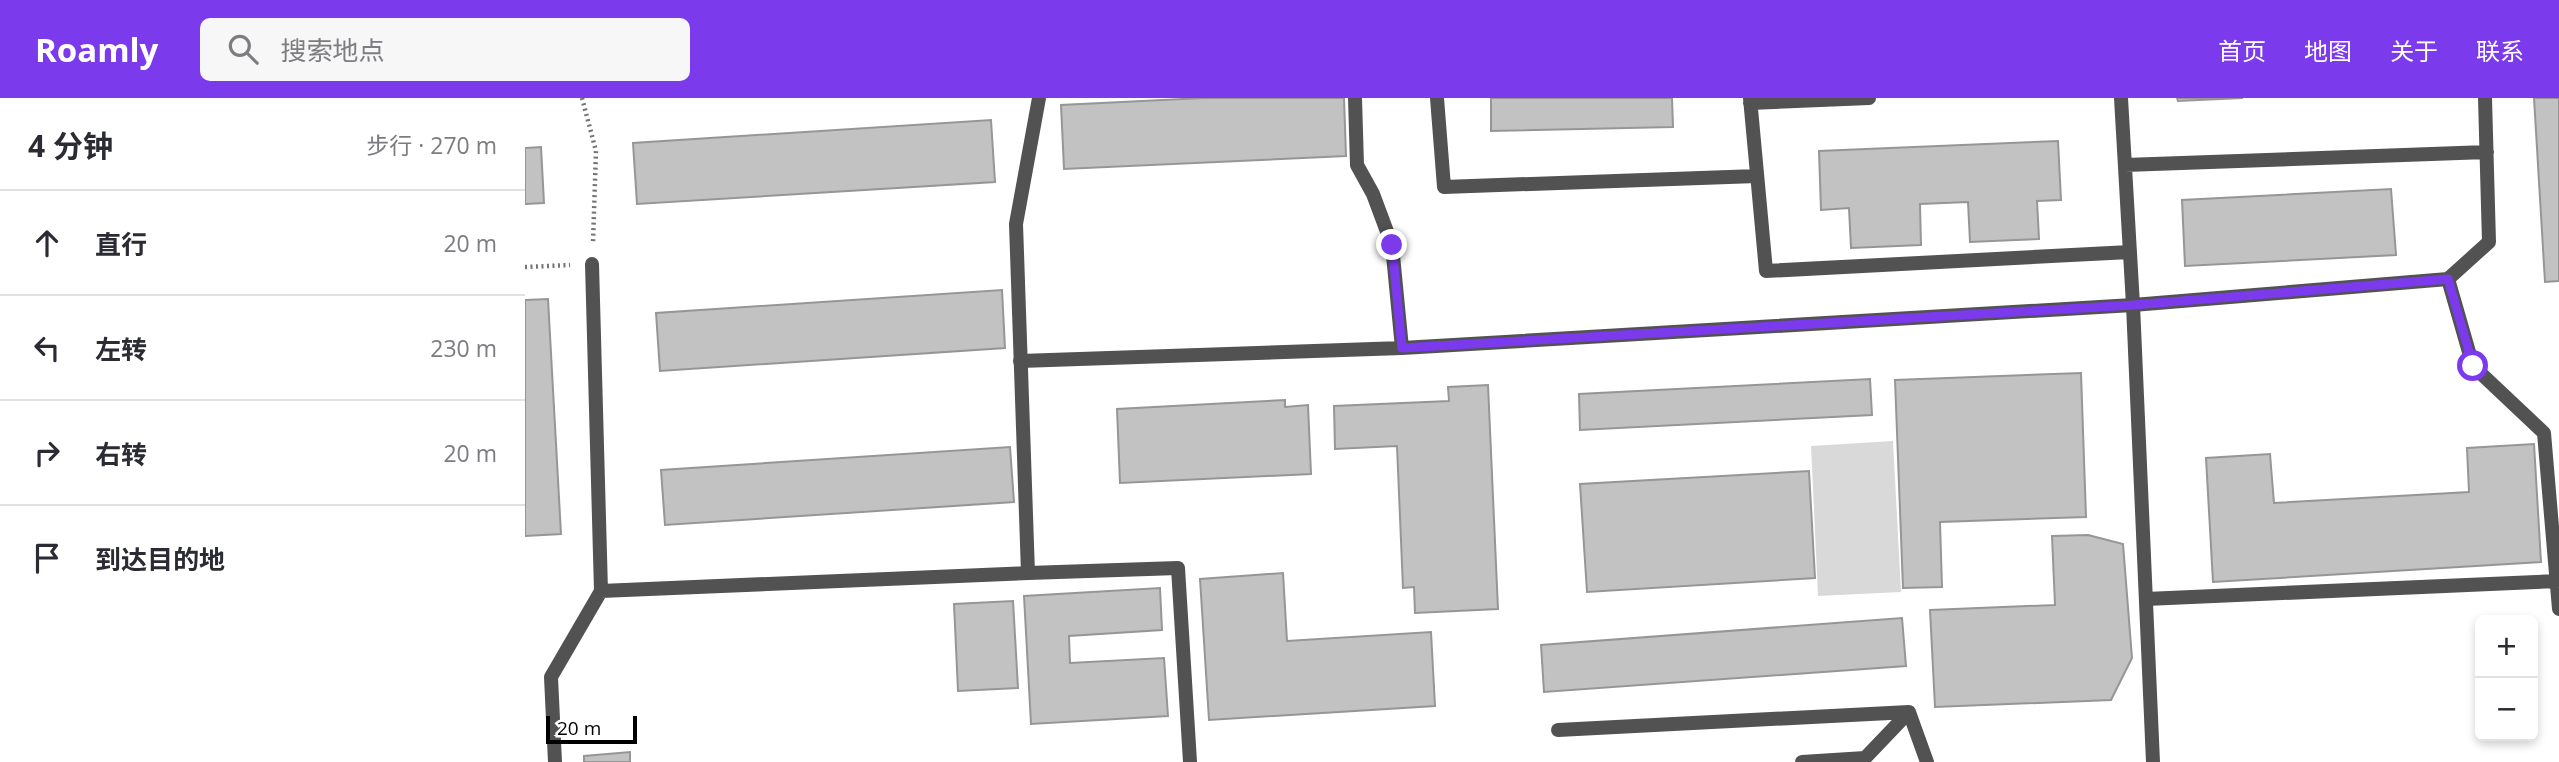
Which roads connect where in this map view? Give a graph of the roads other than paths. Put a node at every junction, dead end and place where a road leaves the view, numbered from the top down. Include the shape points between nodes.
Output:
1 (1039, 98) edge
2 (1355, 98) edge
3 (1437, 98) edge
4 (1869, 98) edge
5 (2121, 98) edge
6 (2485, 98) edge
7 (1750, 101) edge
8 (2487, 152) junction
9 (2125, 165) junction
10 (1757, 177) junction
11 (2130, 252) junction
12 (592, 264) road end
13 (2448, 279) junction
14 (2133, 305) junction
15 (1402, 348) junction
16 (1020, 361) junction
17 (1028, 573) junction
18 (2557, 580) junction
19 (601, 591) junction
20 (2146, 599) junction
21 (2559, 609) edge
22 (1909, 712) junction
23 (1558, 730) dead end
24 (555, 762) edge
25 (1190, 762) edge
26 (1802, 762) edge
27 (1927, 762) edge
28 (2153, 762) edge

1 - 16 street via 1016,224
2 - 15 street via 1357,165 1392,245
3 - 10 street via 1444,187
4 - 7 street
5 - 9 street
6 - 8 street
7 - 10 street
8 - 9 street
8 - 13 street via 2489,242
9 - 11 street
10 - 11 street via 1766,271
11 - 14 street
12 - 19 street
13 - 14 street
13 - 18 street via 2473,366 2544,433
14 - 15 street
14 - 20 street
15 - 16 street
16 - 17 street
17 - 19 street
17 - 25 street via 1178,568
18 - 20 street
18 - 21 street
19 - 24 street via 551,677
20 - 28 street
22 - 23 street
22 - 26 street via 1865,758
22 - 27 street

